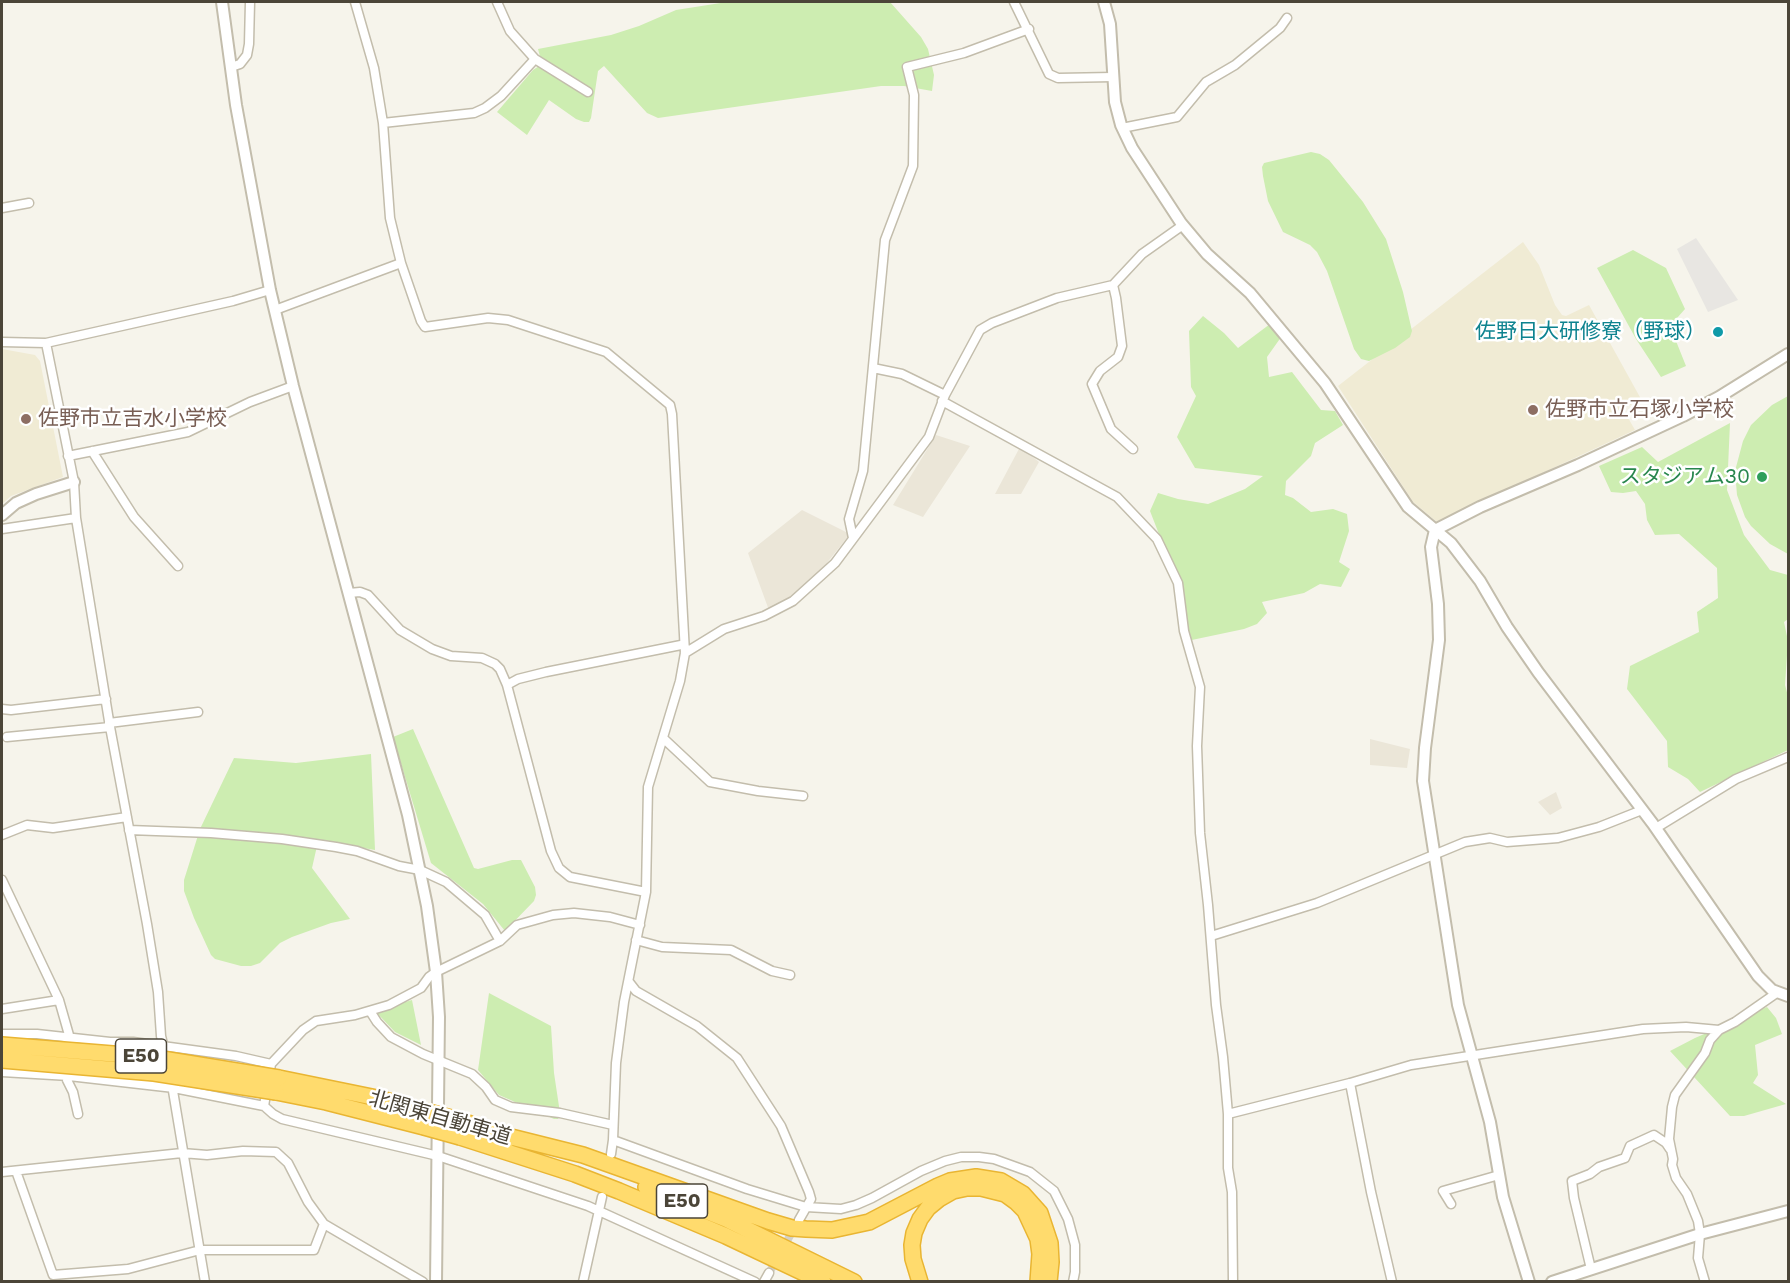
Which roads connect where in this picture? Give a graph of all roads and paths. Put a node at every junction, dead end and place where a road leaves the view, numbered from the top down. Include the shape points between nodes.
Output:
1 (222, 2) edge
2 (250, 2) edge
3 (356, 2) edge
4 (497, 2) edge
5 (1014, 2) edge
6 (1104, 2) edge
7 (1287, 18) dead end
8 (1029, 29) junction
9 (535, 59) junction
10 (231, 67) junction
11 (1113, 77) junction
12 (588, 92) dead end
13 (383, 123) junction
14 (1122, 128) junction
15 (29, 203) dead end
16 (2, 208) edge
17 (1183, 225) junction
18 (401, 263) junction
19 (1113, 285) junction
20 (270, 290) junction
21 (275, 310) junction
22 (2, 342) edge
23 (46, 343) junction
24 (1788, 354) edge
25 (873, 368) junction
26 (293, 386) junction
27 (943, 398) junction
28 (1133, 448) dead end
29 (92, 451) junction
30 (68, 456) junction
31 (74, 482) junction
32 (2, 515) edge
33 (76, 518) junction
34 (2, 529) edge
35 (1435, 530) junction
36 (853, 538) junction
37 (178, 566) dead end
38 (349, 593) junction
39 (685, 650) junction
40 (507, 685) junction
41 (106, 699) junction
42 (2, 709) edge
43 (198, 711) dead end
44 (110, 725) junction
45 (7, 737) dead end
46 (663, 738) junction
47 (1788, 757) edge
48 (803, 796) dead end
49 (1642, 810) junction
50 (127, 817) junction
51 (1656, 828) junction
52 (129, 830) junction
53 (2, 835) edge
54 (1436, 854) junction
55 (420, 870) junction
56 (2, 880) edge
57 (646, 892) junction
58 (640, 925) junction
59 (1211, 936) junction
60 (636, 940) junction
61 (500, 941) junction
62 (436, 972) junction
63 (790, 975) dead end
64 (629, 982) junction
65 (1783, 994) edge
66 (59, 1000) junction
67 (2, 1009) edge
68 (370, 1011) junction
69 (1719, 1030) junction
70 (2, 1034) edge
71 (68, 1036) junction
72 (2, 1045) edge
73 (163, 1046) junction
74 (1473, 1056) junction
75 (2, 1060) edge
76 (440, 1062) junction
77 (271, 1064) junction
78 (2, 1072) edge
79 (66, 1076) junction
80 (1350, 1083) junction
81 (278, 1085) junction
82 (174, 1088) junction
83 (264, 1106) junction
84 (78, 1114) dead end
85 (1228, 1114) junction
86 (613, 1125) junction
87 (461, 1129) junction
88 (503, 1136) junction
89 (613, 1140) junction
90 (1672, 1152) junction
91 (182, 1153) junction
92 (610, 1154) dead end
93 (438, 1156) junction
94 (15, 1171) junction
95 (2, 1172) edge
96 (1498, 1174) junction
97 (602, 1197) dead end
98 (1451, 1204) dead end
99 (806, 1208) junction
100 (599, 1211) junction
101 (1788, 1211) edge
102 (671, 1212) junction
103 (799, 1220) tunnel mouth
104 (324, 1224) junction
105 (1700, 1234) junction
106 (200, 1250) junction
107 (769, 1273) tunnel mouth
108 (1587, 1274) edge
109 (205, 1281) edge
110 (423, 1281) edge
111 (436, 1281) edge
112 (583, 1281) edge
113 (755, 1281) edge
114 (764, 1281) edge
115 (805, 1281) edge
116 (823, 1281) edge
117 (854, 1281) edge
118 (920, 1281) edge
119 (1038, 1281) edge
120 (1049, 1281) edge
121 (1073, 1281) edge
122 (1233, 1281) edge
123 (1392, 1281) edge
124 (1528, 1281) edge
125 (1552, 1281) edge
126 (1705, 1281) edge

1 - 10 street
2 - 10 street via 247,55
3 - 13 street via 374,68
4 - 9 street via 510,31
5 - 8 street
6 - 11 street via 1110,24
7 - 14 street via 1235,65 1206,82 1177,117
8 - 11 street via 1049,74 1058,78
8 - 25 street via 964,53 907,67 914,95 913,166 885,240
9 - 12 street
9 - 13 street via 501,96 474,113
10 - 20 street
11 - 14 street
13 - 18 street via 390,218
14 - 17 street
15 - 16 street
17 - 19 street via 1142,254
17 - 35 street via 1207,254 1250,293 1325,383 1408,507
18 - 21 street
18 - 39 street via 425,327 488,318 508,320 606,352 670,405
19 - 27 street via 1057,298 980,330
19 - 28 street via 1122,346 1118,357 1100,370 1092,384 1111,429
20 - 21 street
20 - 23 street
21 - 26 street
22 - 23 street
23 - 30 street
24 - 35 street via 1683,416
25 - 27 street via 902,374
25 - 36 street via 863,471 849,519
26 - 29 street via 188,432
26 - 38 street
27 - 36 street via 929,437
27 - 59 street via 1117,497 1157,539 1178,583 1184,631 1200,687 1200,833
29 - 30 street
29 - 37 street via 134,517
30 - 31 street
31 - 32 street via 16,503
31 - 33 street
33 - 34 street
33 - 41 street
35 - 49 street via 1451,543 1480,582 1538,672
35 - 54 street via 1431,547 1440,640 1423,775
36 - 39 street via 836,563 793,601 724,629
38 - 40 street via 368,595 400,630 432,649 451,656 490,660 500,669
38 - 55 street
39 - 40 street via 681,645 546,672
39 - 46 street
40 - 57 street via 559,868 570,877
41 - 42 street
41 - 44 street
43 - 44 street
44 - 45 street
44 - 50 street
46 - 48 street via 710,782
46 - 57 street via 648,787
47 - 51 street via 1736,779
49 - 51 street
49 - 54 street via 1599,827 1558,837 1507,842 1490,838 1465,842
50 - 52 street
50 - 53 street via 53,828 27,825
51 - 65 street via 1758,976 1772,990
52 - 55 street via 211,833 336,847
52 - 73 street via 151,946
54 - 59 street via 1317,903
54 - 74 street via 1453,981
55 - 61 street via 446,882 485,915
55 - 62 street
56 - 66 street
57 - 58 street
58 - 60 street
58 - 61 street via 594,915 553,915 517,924
59 - 85 street
60 - 63 street via 662,947 731,950 772,971
60 - 64 street
61 - 62 street
62 - 68 street via 421,988
62 - 76 street
64 - 86 street via 616,1063
64 - 99 street via 636,991 697,1026 737,1058 785,1136 809,1192 811,1199
65 - 69 street
66 - 67 street
66 - 71 street
68 - 76 street via 392,1036
68 - 77 street via 316,1021
69 - 74 street via 1643,1029
69 - 90 street via 1675,1095 1670,1120
70 - 71 street
71 - 73 street
71 - 79 street
72 - 81 highway, 北関東自動車道 / E50, bridge via 150,1057
73 - 77 street
73 - 82 street
74 - 80 street via 1411,1065
74 - 96 street
75 - 81 highway, 北関東自動車道 / E50, bridge
76 - 86 street via 472,1074 495,1100 511,1107
76 - 93 street
77 - 83 street
78 - 79 street
79 - 82 street
79 - 84 street
80 - 85 street
80 - 123 street
81 - 87 highway, 北関東自動車道 / E50, bridge via 326,1102 424,1127
81 - 87 highway, 北関東自動車道 / E50, bridge via 378,1098 425,1111
82 - 83 street
82 - 91 street
83 - 93 street via 282,1119
85 - 122 street
86 - 89 street
87 - 88 highway, 北関東自動車道 / E50
87 - 102 highway, 北関東自動車道 / E50
88 - 117 highway, 北関東自動車道 / E50 via 726,1219
88 - 120 highway via 582,1155 768,1221 812,1230 838,1230 869,1222 950,1181 976,1177 1001,1181 1023,1194 1042,1219 1051,1254
89 - 92 street
89 - 99 street
90 - 105 street via 1676,1178 1688,1194
90 - 108 street via 1654,1135 1630,1146 1625,1158 1572,1181
91 - 94 street
91 - 104 street via 276,1152 288,1162
91 - 106 street
93 - 100 street
93 - 111 street
94 - 95 street
94 - 106 street via 53,1275 128,1269
96 - 98 street via 1443,1191
96 - 124 street
97 - 100 street
99 - 103 street
99 - 121 street via 841,1209 856,1204 945,1161 961,1157 994,1159 1030,1172 1053,1191 1075,1245
100 - 112 street
100 - 113 street
101 - 105 street
102 - 115 highway via 722,1242
102 - 116 highway, 北関東自動車道 / E50
104 - 106 street via 314,1250
104 - 110 street
105 - 108 street
105 - 126 street via 1698,1258
106 - 109 street
107 - 114 street
108 - 125 street
118 - 119 highway via 912,1245 920,1219 939,1199 967,1188 1005,1194 1024,1211 1038,1239

